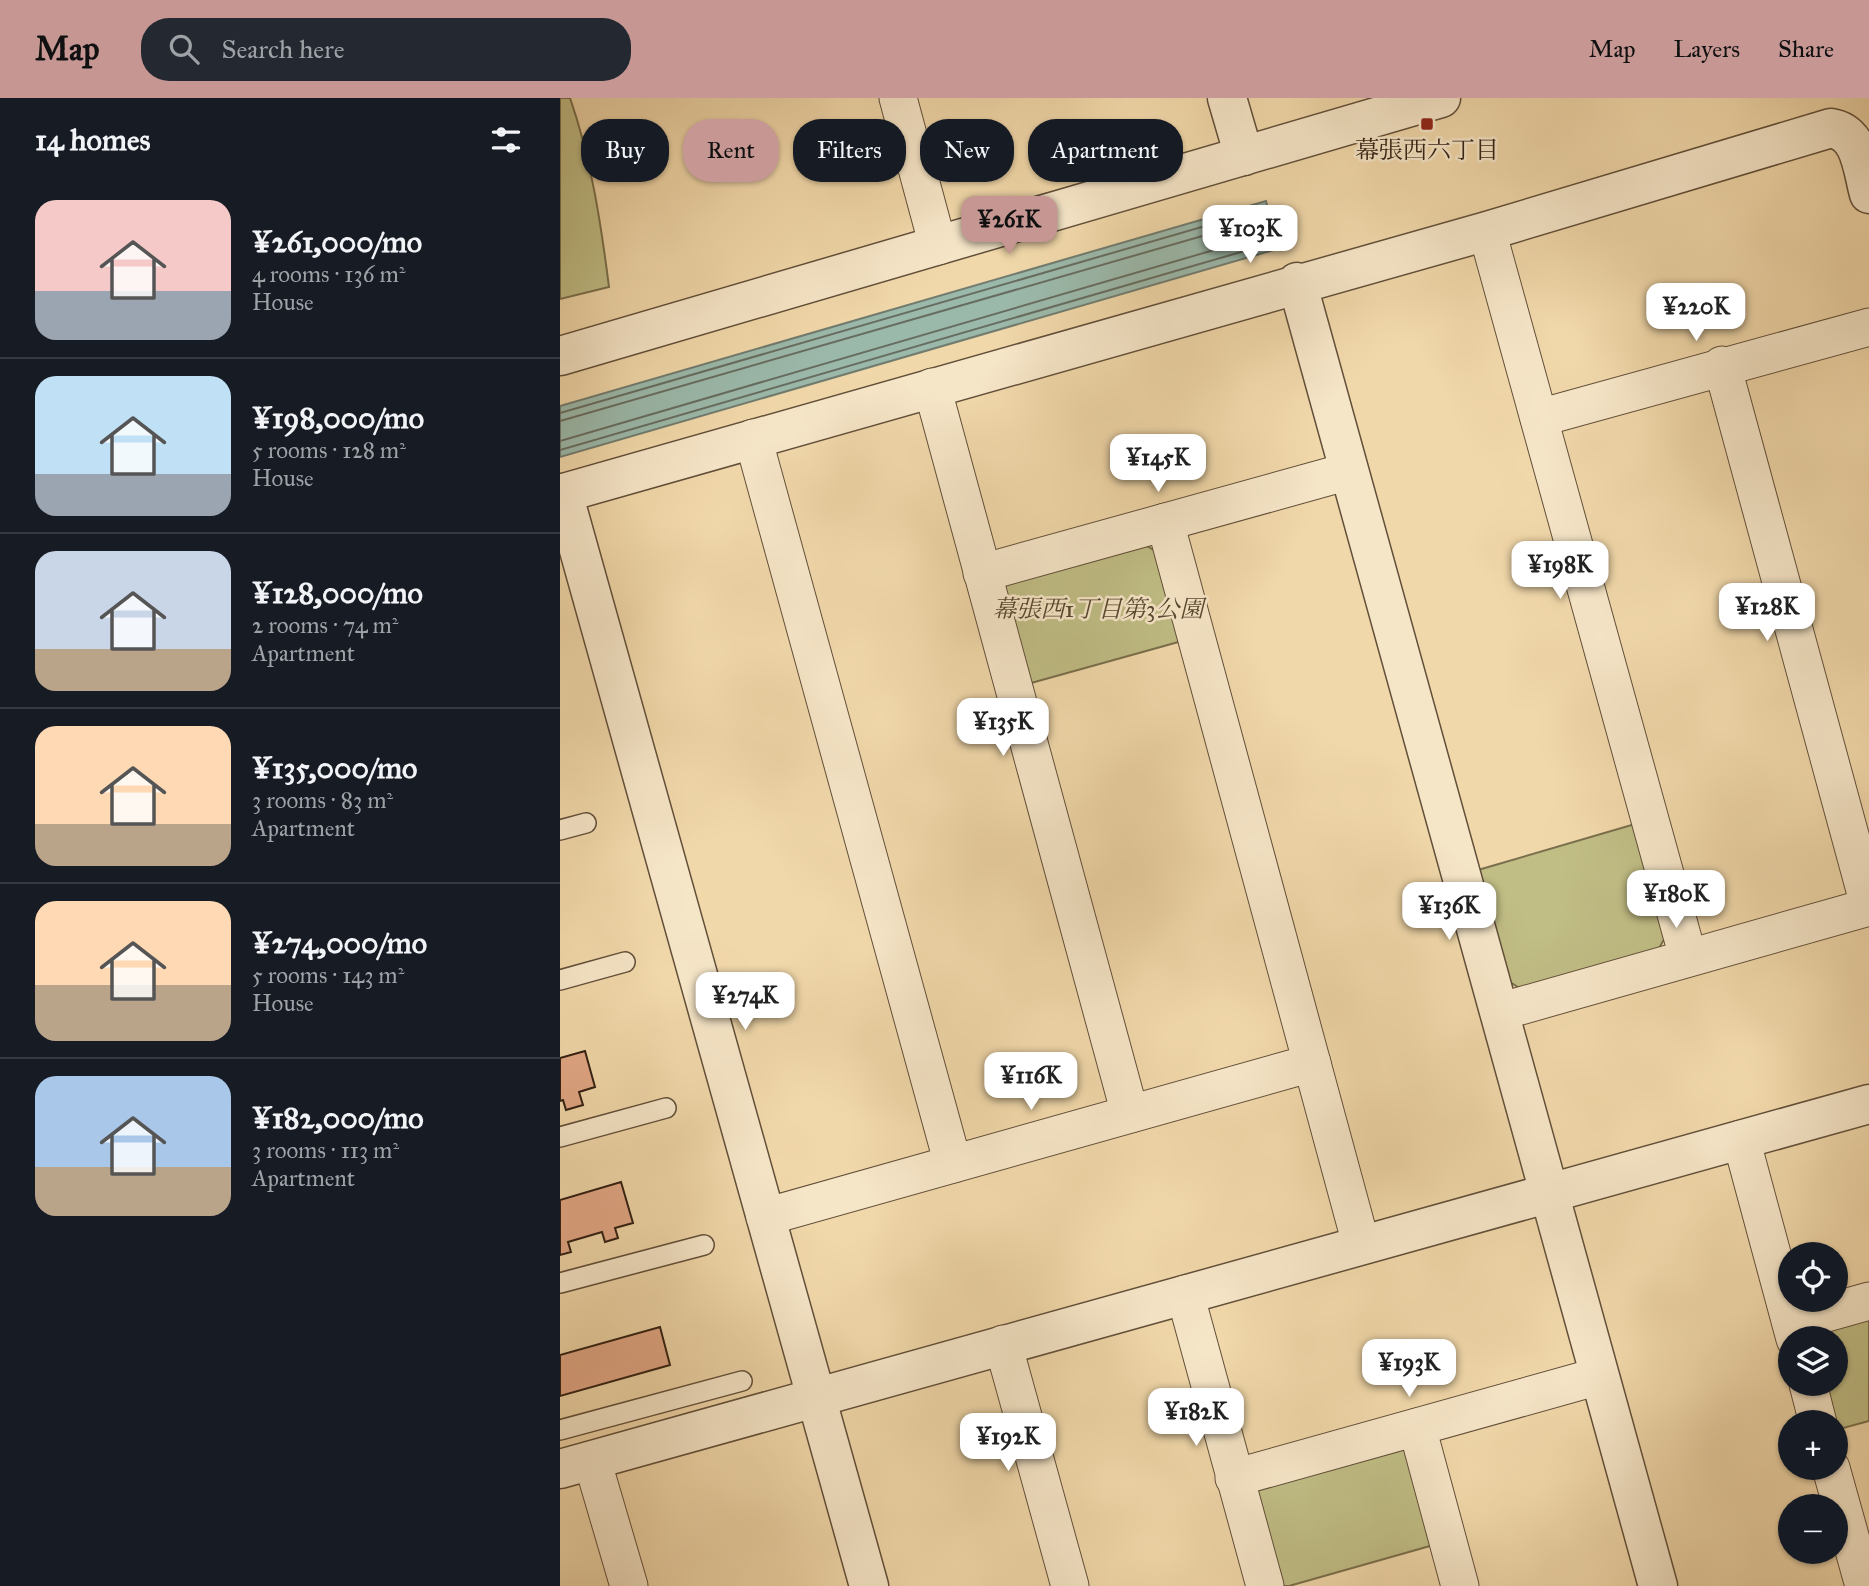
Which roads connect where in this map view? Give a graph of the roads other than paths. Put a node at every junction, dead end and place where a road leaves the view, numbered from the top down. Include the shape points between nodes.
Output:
1 (898, 98) edge
2 (1227, 98) edge
3 (1441, 98) edge
4 (1244, 156) junction
5 (1869, 194) edge
6 (1487, 231) junction
7 (938, 246) junction
8 (1297, 282) junction
9 (1869, 327) edge
10 (560, 356) edge
11 (1721, 365) junction
12 (932, 387) junction
13 (1539, 418) junction
14 (753, 438) junction
15 (1349, 471) junction
16 (562, 493) edge
17 (1165, 522) junction
18 (982, 573) junction
19 (586, 822) dead end
20 (560, 830) edge
21 (1869, 906) edge
22 (1688, 957) junction
23 (625, 962) dead end
24 (560, 980) edge
25 (1499, 1012) junction
26 (1312, 1063) junction
27 (1869, 1104) edge
28 (666, 1108) dead end
29 (1130, 1114) junction
30 (560, 1137) edge
31 (1741, 1139) junction
32 (953, 1164) junction
33 (1549, 1191) junction
34 (765, 1217) junction
35 (1361, 1244) junction
36 (704, 1245) dead end
37 (560, 1283) edge
38 (1185, 1294) junction
39 (1869, 1301) edge
40 (1792, 1326) edge
41 (1806, 1326) edge
42 (1003, 1344) junction
43 (1600, 1376) junction
44 (742, 1381) dead end
45 (816, 1397) junction
46 (1417, 1427) junction
47 (560, 1430) edge
48 (576, 1465) edge
49 (1234, 1478) junction
50 (1834, 1480) edge
51 (629, 1586) edge
52 (869, 1586) edge
53 (1070, 1586) edge
54 (1265, 1586) edge
55 (1460, 1586) edge
56 (1658, 1586) edge
57 (1864, 1586) edge

1 - 7 street
2 - 4 street
3 - 4 street
4 - 7 street
5 - 6 street via 1854,140 1844,130 1831,128
6 - 8 street
6 - 13 street
7 - 10 street
8 - 12 street
8 - 15 street
9 - 11 street
11 - 13 street
11 - 21 street
12 - 14 street
12 - 18 street
13 - 22 street
14 - 16 street
14 - 32 street
15 - 17 street
15 - 25 street
16 - 34 street
17 - 18 street
17 - 26 street
18 - 29 street
19 - 20 lane
21 - 22 street
22 - 25 street
23 - 24 lane
25 - 33 street
26 - 29 street
26 - 35 street
27 - 31 street
28 - 30 lane
29 - 32 street
31 - 33 street
31 - 40 street
32 - 34 street
33 - 35 street
33 - 43 street
34 - 45 street
35 - 38 street
36 - 37 lane
38 - 42 street
38 - 49 street
39 - 41 street
42 - 45 street
42 - 53 street
43 - 46 street
43 - 56 street
44 - 47 lane
45 - 48 street
45 - 52 street
46 - 49 street
46 - 55 street
48 - 51 street
49 - 54 street
50 - 57 street

